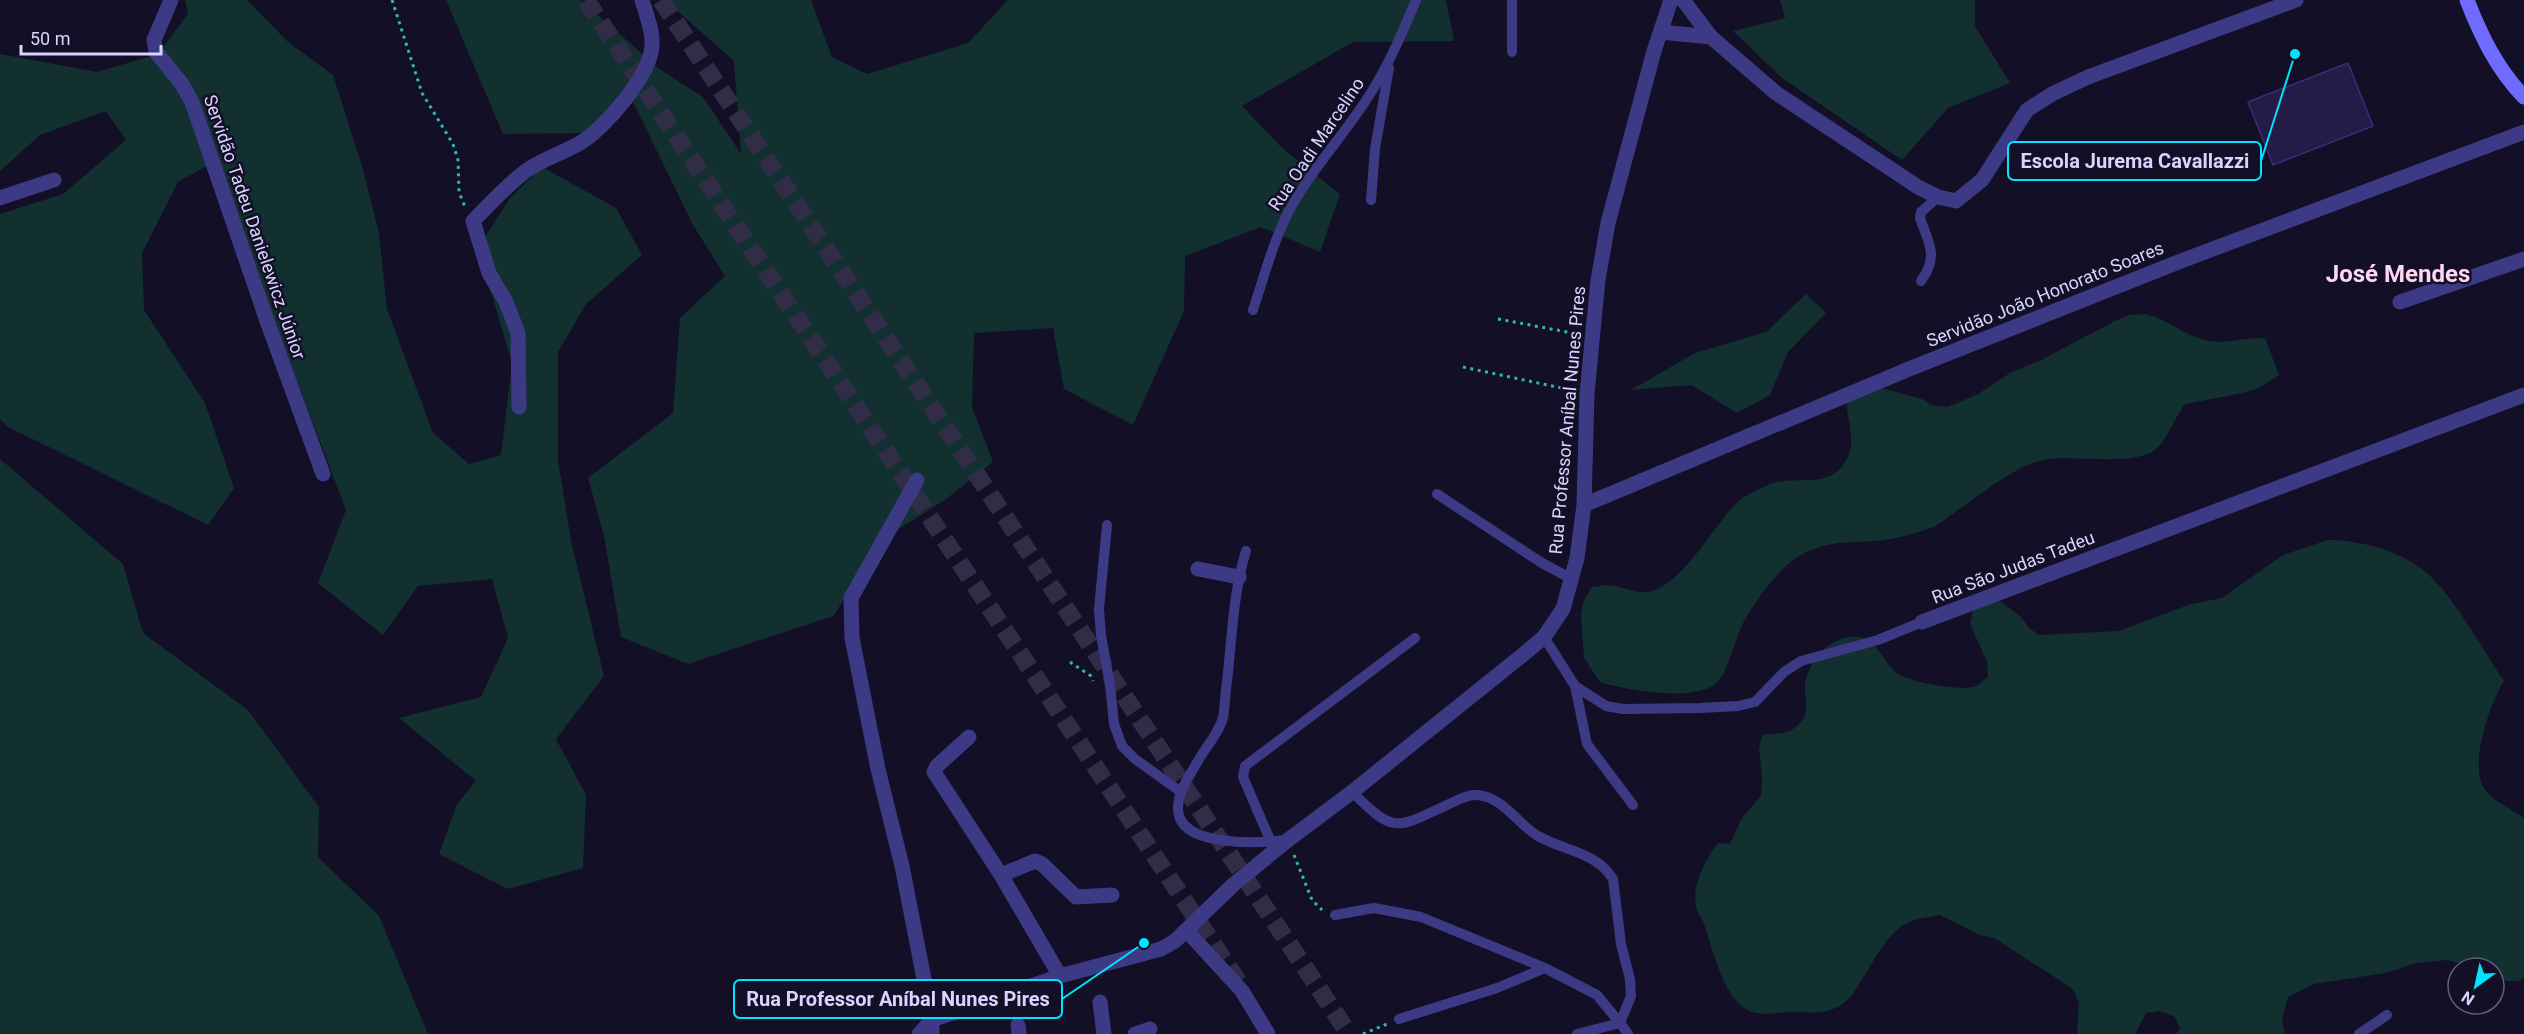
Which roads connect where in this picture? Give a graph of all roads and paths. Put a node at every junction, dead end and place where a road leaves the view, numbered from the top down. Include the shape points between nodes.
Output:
1 (171, 0) edge
2 (392, 0) edge
3 (642, 0) edge
4 (1416, 0) edge
5 (1512, 0) edge
6 (1671, 0) edge
7 (1683, 0) edge
8 (2296, 0) edge
9 (2467, 0) edge
10 (1661, 32) junction
11 (1711, 37) junction
12 (1512, 52) dead end
13 (1390, 59) junction
14 (2524, 97) edge
15 (2524, 132) edge
16 (54, 180) dead end
17 (1938, 197) junction
18 (0, 198) edge
19 (1371, 200) dead end
20 (473, 221) junction
21 (2524, 259) edge
22 (1921, 281) dead end
23 (2400, 302) dead end
24 (1253, 310) dead end
25 (1498, 319) dead end
26 (1591, 336) junction
27 (1463, 367) dead end
28 (1587, 393) junction
29 (2524, 395) edge
30 (519, 407) dead end
31 (323, 474) dead end
32 (917, 480) dead end
33 (1437, 494) dead end
34 (1584, 505) junction
35 (1107, 525) dead end
36 (1246, 551) dead end
37 (1198, 569) dead end
38 (1239, 577) junction
39 (1572, 579) junction
40 (1922, 622) joint
41 (1544, 637) junction
42 (1415, 638) dead end
43 (1575, 686) junction
44 (969, 737) dead end
45 (1181, 792) junction
46 (1352, 792) junction
47 (1633, 805) dead end
48 (1288, 840) junction
49 (1271, 842) junction
50 (1001, 875) junction
51 (1112, 894) dead end
52 (1335, 915) joint
53 (1186, 930) junction
54 (1545, 968) junction
55 (1060, 976) junction
56 (1100, 1002) dead end
57 (2387, 1015) dead end
58 (1400, 1019) joint
59 (1620, 1023) junction
60 (932, 1027) edge
61 (1150, 1029) dead end
62 (919, 1034) edge
63 (1104, 1034) edge
64 (1135, 1034) edge
65 (1268, 1034) edge
66 (1363, 1034) edge
67 (1577, 1034) edge
68 (1628, 1034) edge
69 (2359, 1034) edge

1 - 31 street, Servidão Tadeu Danielewicz Júnior via 154,40 156,52 192,102
2 - 20 path via 422,93 453,144 459,192
3 - 20 street via 651,53 641,76 610,117 582,142 527,170
4 - 13 lane, Rua Oadi Marcelino
5 - 12 lane
6 - 10 street, Rua Professor Aníbal Nunes Pires
7 - 11 street
8 - 17 street via 2052,94 2027,110 1982,180 1956,201
9 - 14 main road via 2494,60
10 - 11 street
10 - 26 street, Rua Professor Aníbal Nunes Pires via 1608,223
11 - 17 street via 1799,109 1918,188
13 - 19 lane
13 - 24 lane, Rua Oadi Marcelino via 1289,211
15 - 34 street, Servidão João Honorato Soares via 1909,369
16 - 18 street
17 - 22 lane via 1921,212 1933,254
20 - 30 street via 489,273 518,333
21 - 23 street
25 - 26 path
26 - 28 street, Rua Professor Aníbal Nunes Pires
27 - 28 path
28 - 34 street, Rua Professor Aníbal Nunes Pires
29 - 40 street, Rua São Judas Tadeu
32 - 60 street via 851,598 850,619
33 - 39 lane
34 - 39 street, Rua Professor Aníbal Nunes Pires
35 - 45 lane via 1099,609 1114,724 1122,746
36 - 38 lane
37 - 38 street
38 - 45 lane via 1222,718
39 - 41 street, Rua Professor Aníbal Nunes Pires via 1563,609
40 - 43 lane, Rua São Judas Tadeu via 1878,640 1802,661 1784,672 1755,702 1738,706 1623,709 1606,706
41 - 43 lane, Rua São Judas Tadeu
41 - 46 street, Rua Professor Aníbal Nunes Pires
42 - 49 lane via 1245,766 1244,777
43 - 47 lane via 1587,744
44 - 50 street via 934,772
45 - 49 lane via 1180,819 1194,833 1237,842
46 - 48 street, Rua Professor Aníbal Nunes Pires
46 - 59 lane via 1377,817 1397,824 1409,823 1462,798 1475,795 1489,799 1516,816 1536,836 1575,850 1607,870 1613,879 1630,980 1631,996
48 - 49 lane
48 - 52 path via 1312,900 1327,914
48 - 53 street, Rua Professor Aníbal Nunes Pires
50 - 51 street via 1035,861 1076,897
50 - 55 street
52 - 54 lane via 1374,908 1421,917
53 - 55 street, Rua Professor Aníbal Nunes Pires via 1161,949
53 - 65 street via 1236,983
54 - 58 lane
54 - 59 lane via 1597,995
55 - 60 street, Rua Professor Aníbal Nunes Pires
56 - 63 street
57 - 69 lane
58 - 66 path
59 - 67 lane
59 - 68 lane
60 - 62 street
61 - 64 street

